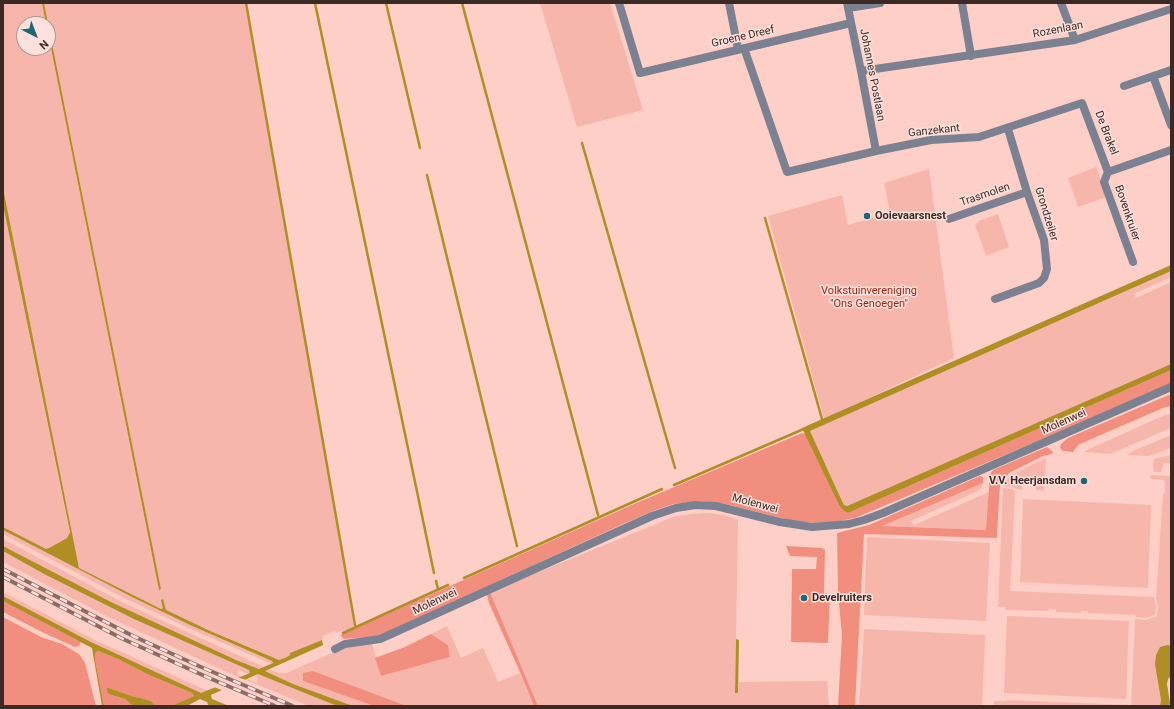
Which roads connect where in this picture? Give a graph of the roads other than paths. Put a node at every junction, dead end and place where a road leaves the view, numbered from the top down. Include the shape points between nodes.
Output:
1 (619, 3) edge
2 (729, 3) edge
3 (880, 3) edge
4 (962, 3) edge
5 (1061, 3) edge
6 (847, 5) edge
7 (1171, 9) edge
8 (851, 23) junction
9 (1074, 40) junction
10 (741, 49) junction
11 (971, 56) junction
12 (1171, 70) edge
13 (861, 71) junction
14 (1153, 76) junction
15 (1124, 86) dead end
16 (1082, 103) joint
17 (1171, 126) edge
18 (1008, 129) junction
19 (1171, 150) edge
20 (876, 151) junction
21 (1108, 172) junction
22 (1027, 192) junction
23 (949, 219) dead end
24 (1133, 262) dead end
25 (995, 299) dead end
26 (1171, 387) edge
27 (335, 649) dead end

1 - 10 street, Groene Dreef via 640,73
2 - 10 street
3 - 6 street
4 - 11 street
5 - 9 street
6 - 8 street, Johannes Postlaan
7 - 9 street, Rozenlaan
8 - 10 street, Groene Dreef
8 - 13 street, Johannes Postlaan
9 - 11 street, Rozenlaan
10 - 20 street, Ganzekant via 786,172
11 - 13 street, Rozenlaan
12 - 14 street
13 - 20 street, Johannes Postlaan
14 - 15 street
14 - 17 street
16 - 18 street, Ganzekant
16 - 21 street, De Brakel
18 - 20 street, Ganzekant via 979,137 931,140
18 - 22 street, Grondzeiler
19 - 21 street
21 - 24 street, Bovenkruier via 1104,182
22 - 23 street, Trasmolen
22 - 25 street, Grondzeiler via 1044,240 1047,269 1039,283
26 - 27 street, Molenwei via 864,520 812,527 716,506 695,505 676,508 652,516 389,636 345,644

